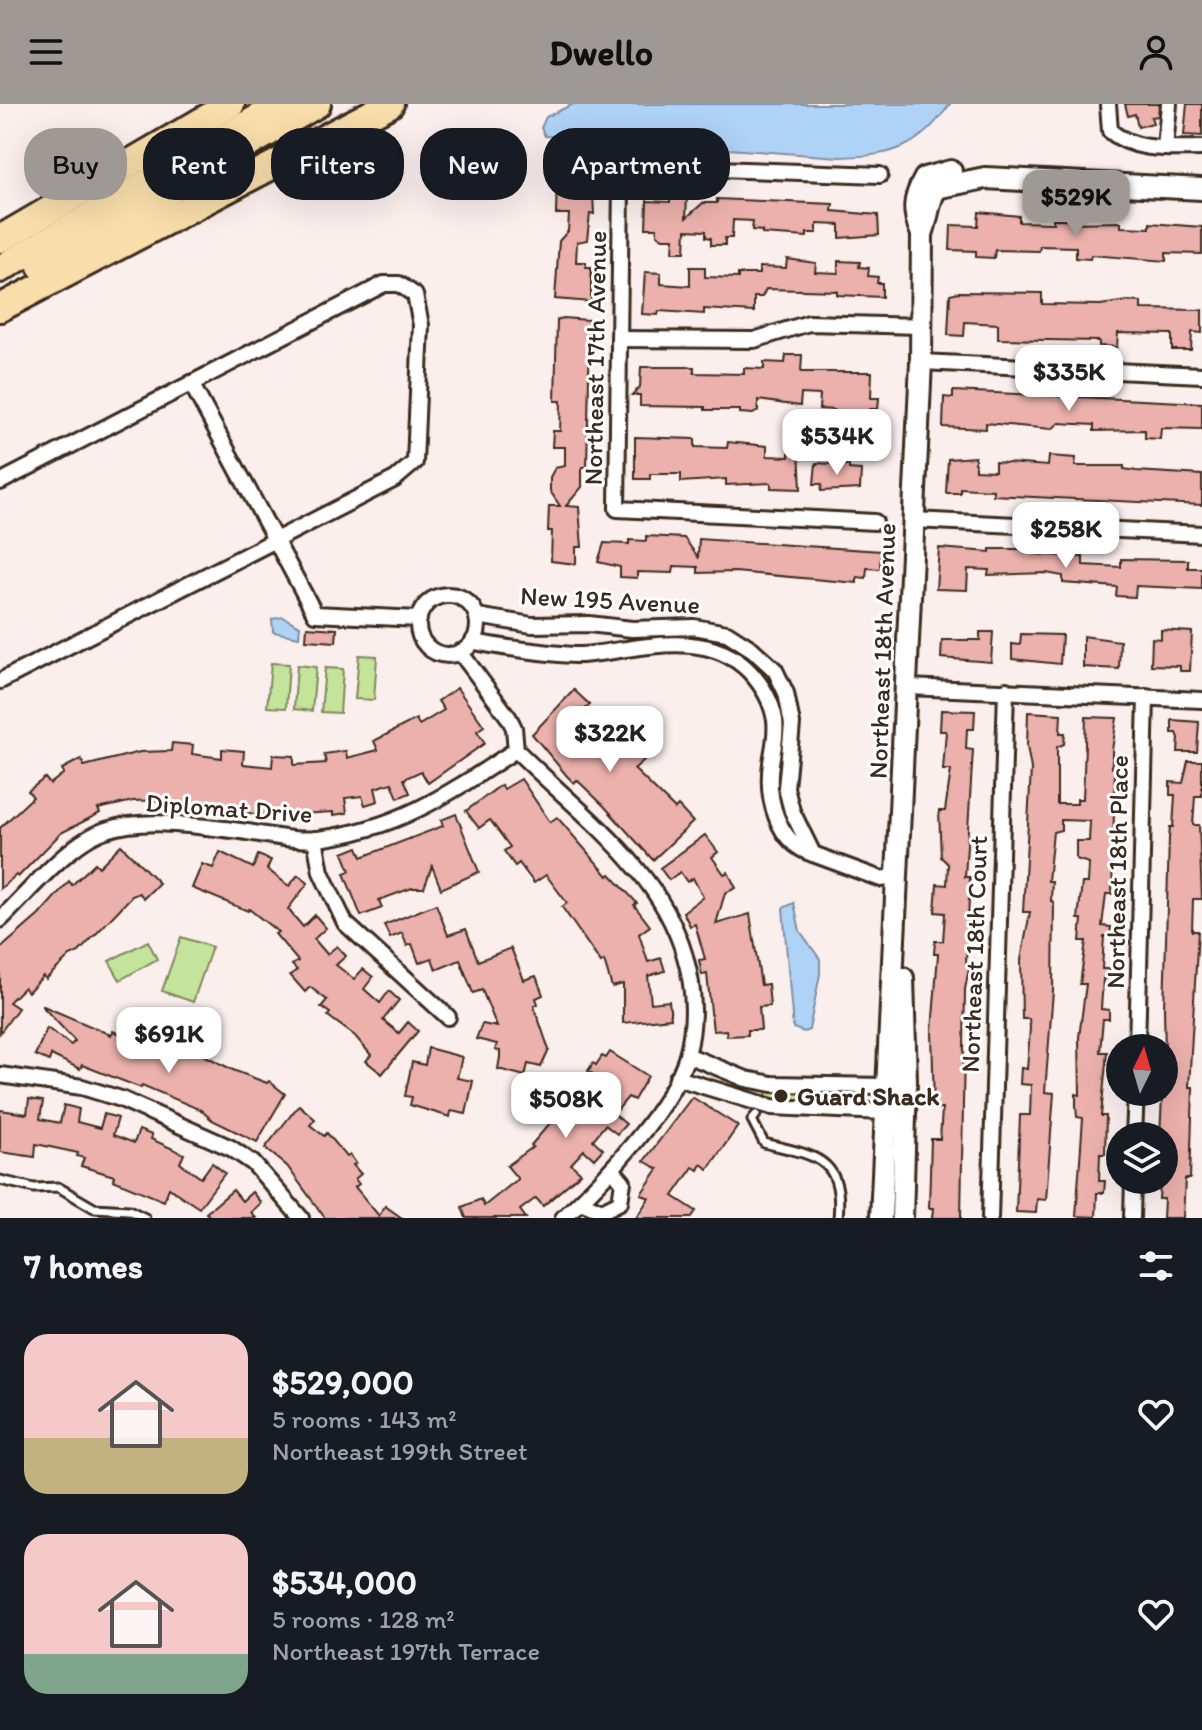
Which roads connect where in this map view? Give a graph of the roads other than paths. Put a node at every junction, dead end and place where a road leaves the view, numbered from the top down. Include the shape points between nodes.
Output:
1 (198, 104) edge
2 (231, 104) edge
3 (282, 104) edge
4 (317, 104) edge
5 (390, 104) edge
6 (1108, 104) edge
7 (1169, 104) edge
8 (1165, 148) junction
9 (1202, 148) edge
10 (880, 175) dead end
11 (1202, 189) edge
12 (0, 221) edge
13 (0, 239) edge
14 (0, 269) edge
15 (0, 290) edge
16 (0, 308) edge
17 (920, 326) junction
18 (619, 339) junction
19 (921, 362) junction
20 (1202, 375) edge
21 (191, 383) junction
22 (0, 482) edge
23 (913, 520) junction
24 (875, 522) dead end
25 (1202, 534) edge
26 (274, 542) junction
27 (477, 616) junction
28 (419, 619) junction
29 (568, 624) junction
30 (473, 641) junction
31 (460, 652) junction
32 (563, 653) junction
33 (0, 681) edge
34 (908, 687) junction
35 (1006, 690) junction
36 (1146, 697) junction
37 (1202, 700) edge
38 (516, 750) junction
39 (902, 830) junction
40 (315, 839) junction
41 (813, 854) junction
42 (898, 876) junction
43 (0, 920) edge
44 (448, 1017) dead end
45 (1137, 1034) edge
46 (687, 1055) junction
47 (0, 1075) edge
48 (677, 1078) junction
49 (756, 1081) junction
50 (885, 1086) junction
51 (905, 1100) junction
52 (754, 1108) junction
53 (884, 1112) junction
54 (612, 1169) junction
55 (0, 1180) edge
56 (1133, 1194) edge
57 (581, 1202) junction
58 (145, 1218) edge
59 (301, 1218) edge
60 (563, 1218) edge
61 (838, 1218) edge
62 (881, 1218) edge
63 (902, 1218) edge
64 (990, 1218) edge
65 (1132, 1218) edge

1 - 12 highway
2 - 13 highway
3 - 14 highway
4 - 15 highway
5 - 16 highway
6 - 8 street via 1110,131 1124,143
7 - 8 street
8 - 9 street
10 - 18 street, Northeast 17th Avenue via 637,166 621,183
11 - 17 street, Northeast 18th Avenue via 985,178 936,188 922,234
17 - 18 street via 809,323 754,340
17 - 19 street, Northeast 18th Avenue
18 - 24 street, Northeast 17th Avenue via 617,509
19 - 20 street
19 - 23 street, Northeast 18th Avenue
21 - 22 street
21 - 26 street
21 - 26 street via 384,284 399,284 415,295 421,325 415,462 395,479
23 - 25 street
23 - 34 street, Northeast 18th Avenue
26 - 28 street via 315,614
26 - 33 street
27 - 28 street via 465,600 446,595 428,603
27 - 29 street, New 195 Avenue via 532,625
27 - 30 street
28 - 31 street via 427,646 444,654
29 - 32 street
29 - 41 street, New 195 Avenue via 711,629 727,633 775,670 792,724 786,788
30 - 31 street
30 - 32 street, New 195 Avenue
31 - 38 street via 509,718
32 - 41 street, New 195 Avenue via 691,644 720,649 748,670 765,690 775,719 770,795 776,817 798,849
34 - 35 street
34 - 39 street, Northeast 18th Avenue
35 - 36 street
35 - 64 street, Northeast 18th Court
36 - 37 street
36 - 45 street, Northeast 18th Place
38 - 40 street, Diplomat Drive via 431,806 388,825
38 - 46 street via 635,866 670,918 692,982
39 - 42 street, Northeast 18th Avenue
39 - 51 street, Northeast 18th Avenue
40 - 43 street, Diplomat Drive via 170,824 121,826 78,846
40 - 44 street via 321,872 345,923
41 - 42 street, New 195 Avenue via 881,879
42 - 50 street, Northeast 18th Avenue
46 - 48 street
46 - 49 street
47 - 59 street via 108,1095 231,1148 253,1163
48 - 52 street
48 - 54 street
49 - 50 street
49 - 52 street
50 - 51 street
50 - 53 street, Northeast 18th Avenue
51 - 53 street
51 - 63 street, Northeast 18th Avenue
52 - 53 street
52 - 61 lane via 752,1120 764,1143 816,1156 831,1170 841,1190
53 - 62 street, Northeast 18th Avenue
54 - 57 street
54 - 57 street via 623,1182 620,1202 602,1211
55 - 58 lane via 58,1187 94,1208 129,1210
56 - 65 street
57 - 60 street

